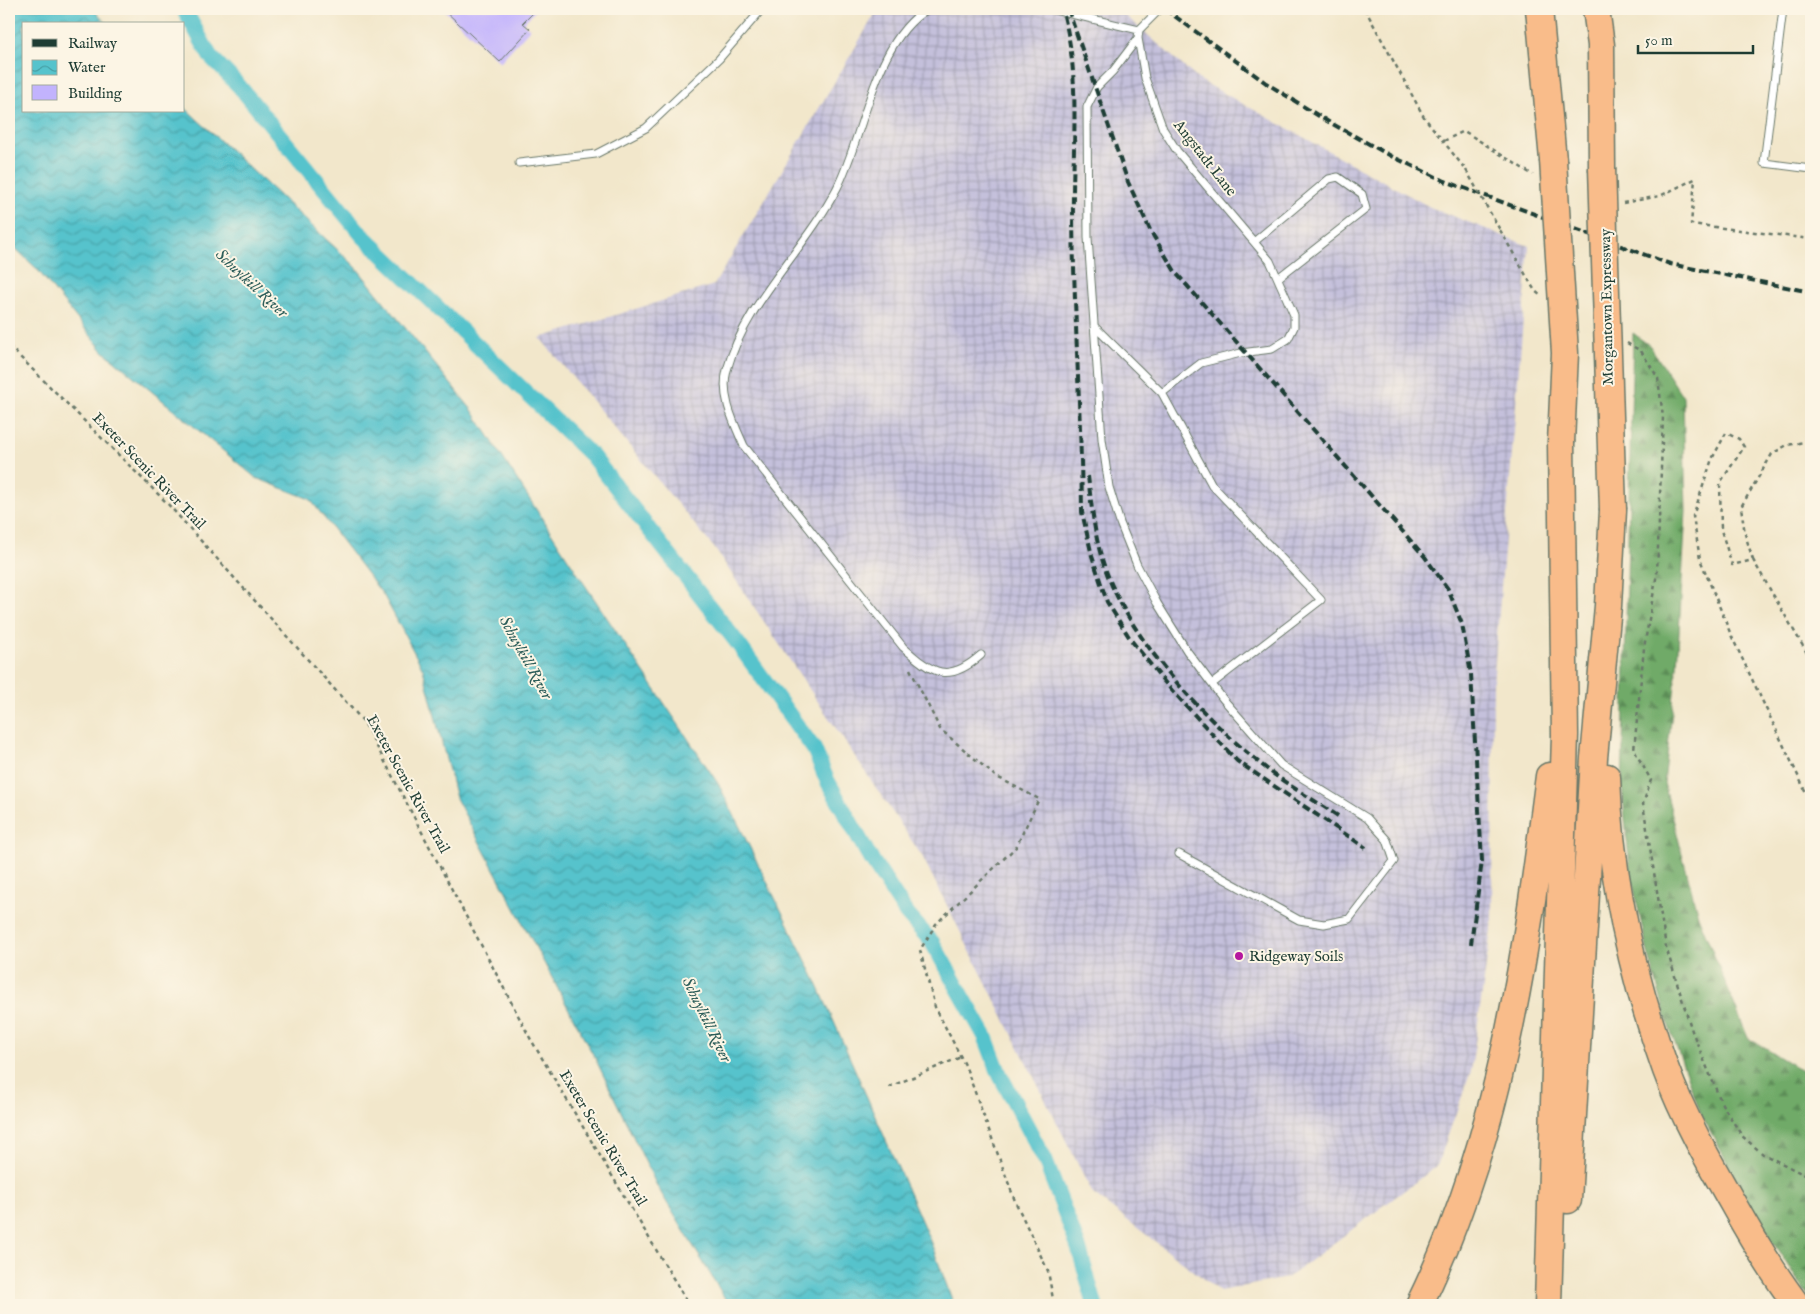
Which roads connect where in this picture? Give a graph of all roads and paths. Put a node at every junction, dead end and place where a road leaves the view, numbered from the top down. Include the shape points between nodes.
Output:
1 (762, 9) edge
2 (928, 9) edge
3 (1050, 9) edge
4 (1160, 9) edge
5 (1365, 9) edge
6 (1596, 9) edge
7 (1602, 9) edge
8 (1783, 9) edge
9 (1539, 15) edge
10 (1139, 34) junction
11 (1601, 45) junction
12 (1444, 141) junction
13 (519, 163) dead end
14 (1546, 169) junction
15 (1811, 169) edge
16 (1615, 205) dead end
17 (1500, 230) dead end
18 (1811, 239) edge
19 (1254, 242) junction
20 (1278, 278) junction
21 (1094, 326) junction
22 (9, 346) edge
23 (1162, 393) junction
24 (1811, 441) edge
25 (1753, 560) junction
26 (1564, 561) junction
27 (1657, 573) dead end
28 (1608, 606) junction
29 (982, 655) dead end
30 (1811, 660) edge
31 (909, 667) dead end
32 (1212, 684) junction
33 (1811, 803) edge
34 (1179, 854) dead end
35 (960, 1057) junction
36 (889, 1087) dead end
37 (1811, 1178) edge
38 (689, 1305) edge
39 (1054, 1305) edge
40 (1419, 1305) edge
41 (1548, 1305) edge
42 (1562, 1305) edge
43 (1797, 1305) edge

1 - 13 lane via 720,60 646,128 596,154
2 - 29 lane via 898,37 871,94 837,187 805,240 757,307 734,348 726,372 725,391 730,414 749,453 903,647 924,666 941,674 969,666
3 - 10 lane
4 - 10 lane
5 - 12 path via 1424,117
6 - 11 highway, Morgantown Expressway
7 - 11 highway
8 - 15 lane via 1764,163
9 - 14 highway
10 - 19 lane, Angstadt Lane via 1145,78 1163,129
10 - 21 lane via 1113,71 1097,87 1087,108 1088,237
11 - 28 highway, Morgantown Expressway, bridge via 1613,510
12 - 14 path via 1464,132
12 - 17 path, bridge via 1466,170
14 - 26 highway, bridge via 1565,353 1561,443
16 - 18 path via 1660,196 1695,179 1691,224
19 - 20 lane, Angstadt Lane via 1270,261
19 - 20 lane via 1329,179 1338,177 1362,194 1366,209
20 - 23 lane, Angstadt Lane via 1294,314 1294,327 1288,339 1272,349 1201,363
21 - 23 lane
21 - 32 lane via 1102,439 1109,487 1120,523 1157,603
22 - 38 path, Exeter Scenic River Trail via 166,502 364,722 530,1038
23 - 32 lane via 1212,485 1321,600
24 - 25 path via 1787,445 1772,454 1741,507
25 - 30 path
25 - 33 path via 1732,565 1721,530 1720,483 1744,447 1739,439 1726,433 1712,459 1693,516 1700,559 1731,635
26 - 40 highway via 1553,745 1523,960 1485,1129 1447,1240
26 - 41 highway via 1565,735
27 - 37 path via 1644,648 1634,750 1651,780 1643,804 1666,947 1692,1031 1722,1104 1742,1136 1763,1154
28 - 42 highway via 1594,758
28 - 43 highway via 1608,786 1618,886 1638,979 1667,1071 1698,1142 1773,1273
31 - 35 path via 940,729 995,776 1039,799 1016,846 936,924 920,950 934,1008
32 - 34 lane via 1281,765 1367,818 1386,840 1394,861 1348,919 1324,924 1299,920
35 - 36 path
35 - 39 path via 1015,1201 1048,1271

